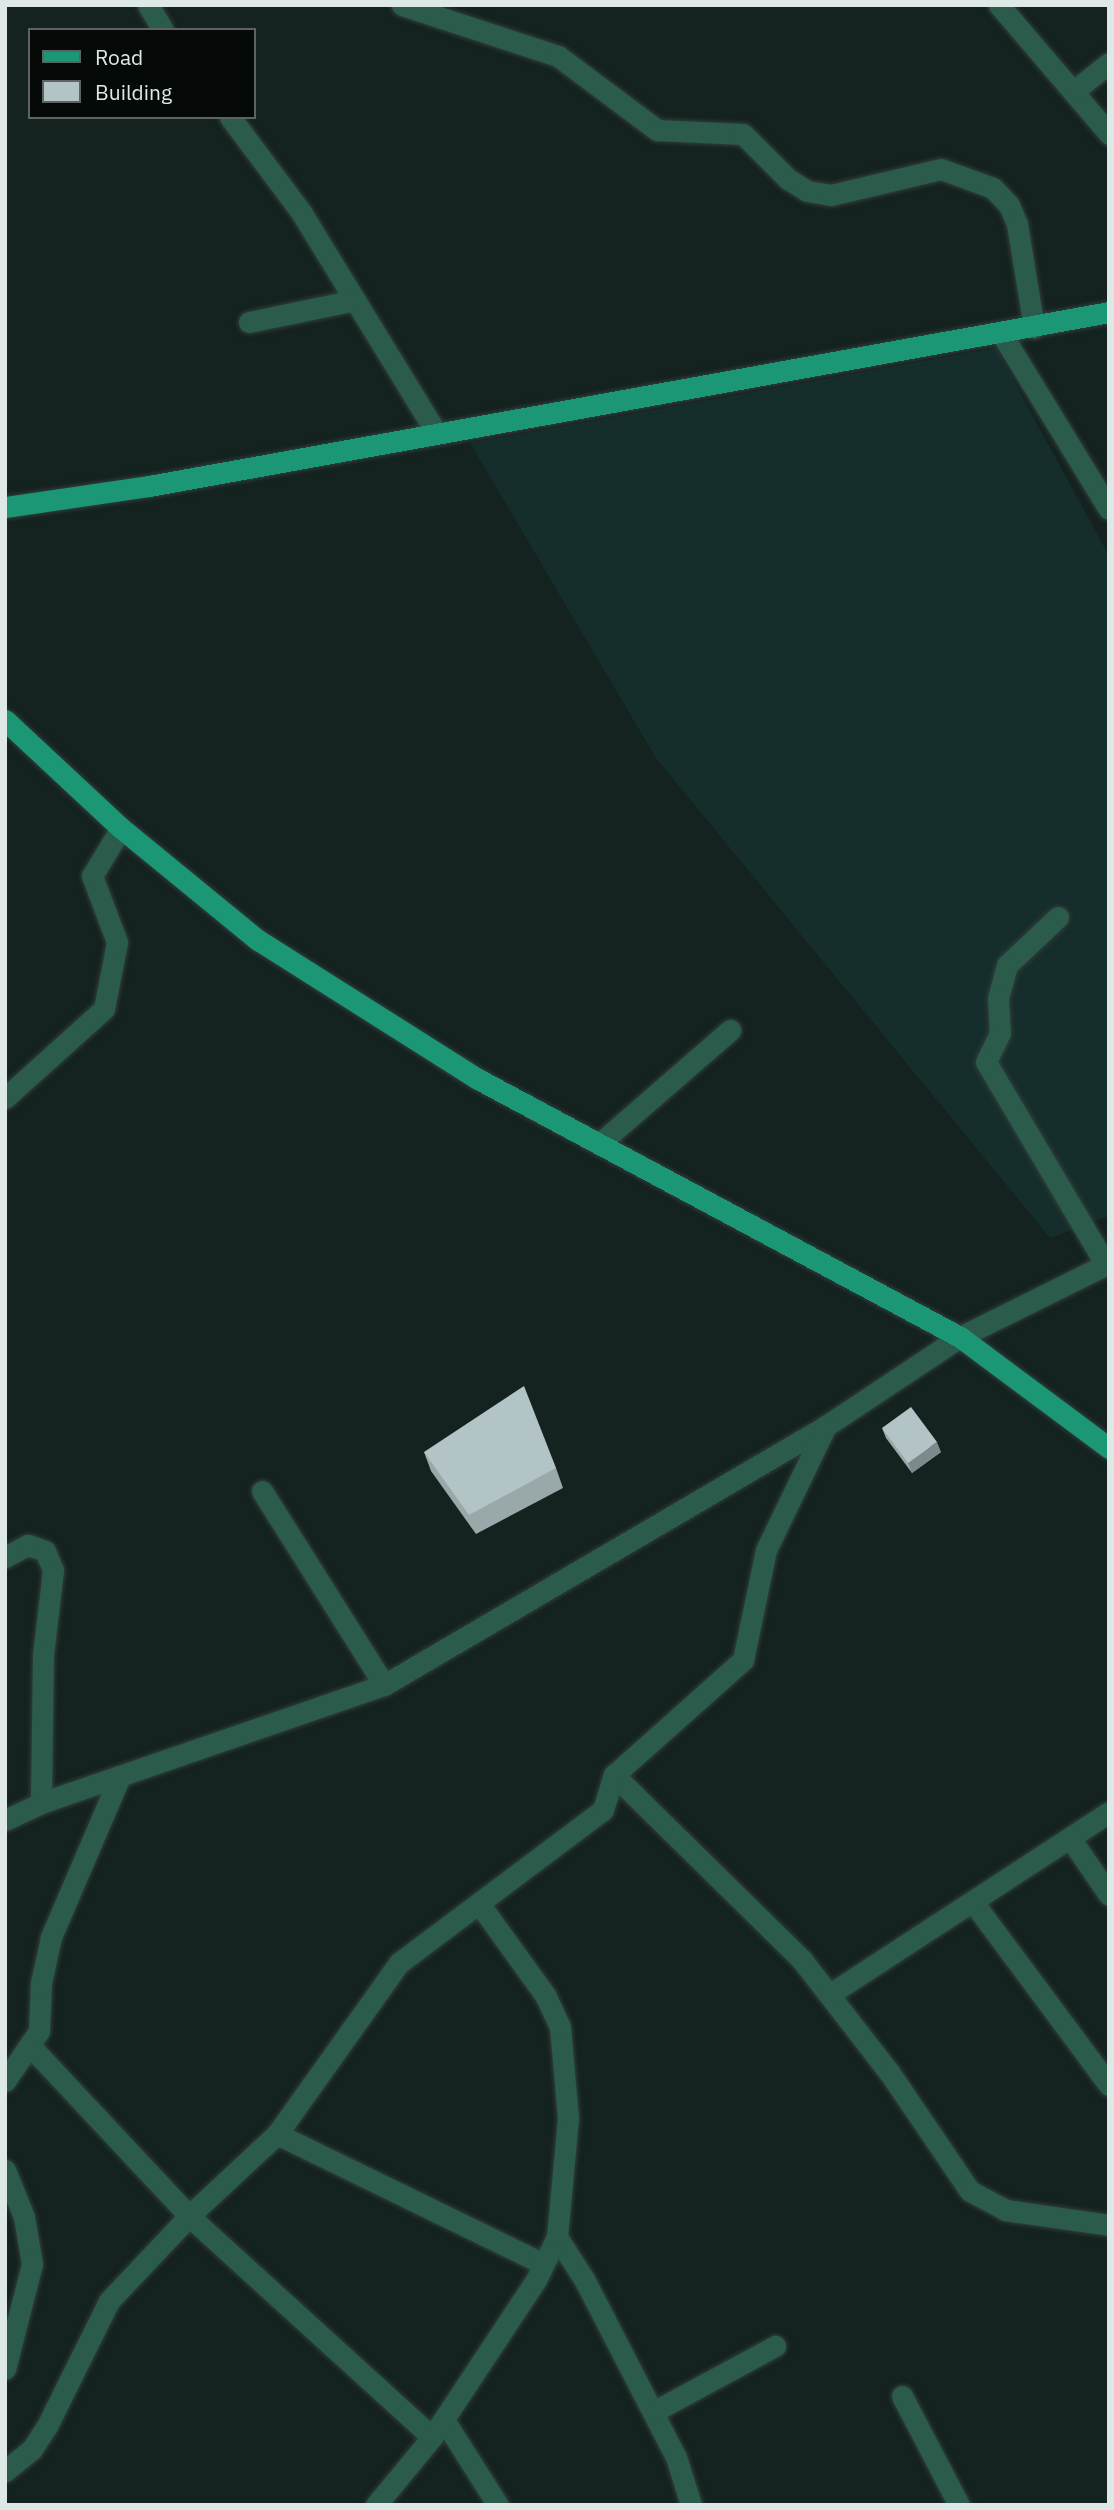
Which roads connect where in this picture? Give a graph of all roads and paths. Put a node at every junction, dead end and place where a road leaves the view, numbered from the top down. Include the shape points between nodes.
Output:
1 (148, 5) edge
2 (402, 5) edge
3 (999, 5) edge
4 (162, 28) edge
5 (1109, 63) edge
6 (1075, 90) junction
7 (232, 119) edge
8 (1109, 134) edge
9 (355, 300) junction
10 (1109, 312) edge
11 (249, 322) dead end
12 (1034, 328) junction
13 (1001, 333) junction
14 (437, 434) junction
15 (5, 506) edge
16 (1109, 509) edge
17 (5, 720) edge
18 (121, 828) junction
19 (1058, 917) dead end
20 (730, 1030) dead end
21 (5, 1098) edge
22 (599, 1144) junction
23 (1107, 1264) edge
24 (960, 1337) junction
25 (827, 1426) junction
26 (1109, 1448) edge
27 (262, 1491) dead end
28 (5, 1557) edge
29 (384, 1685) junction
30 (614, 1775) junction
31 (120, 1776) junction
32 (41, 1803) junction
33 (1109, 1812) edge
34 (5, 1820) edge
35 (1070, 1838) junction
36 (1109, 1895) edge
37 (973, 1902) junction
38 (480, 1905) junction
39 (830, 1994) junction
40 (32, 2048) junction
41 (5, 2081) edge
42 (1109, 2085) edge
43 (277, 2134) junction
44 (5, 2170) edge
45 (189, 2216) junction
46 (1109, 2225) edge
47 (556, 2237) junction
48 (543, 2264) junction
49 (775, 2346) dead end
50 (5, 2370) edge
51 (902, 2396) dead end
52 (653, 2412) junction
53 (438, 2428) junction
54 (5, 2471) edge
55 (376, 2505) edge
56 (498, 2505) edge
57 (691, 2505) edge
58 (959, 2505) edge

1 - 4 street
2 - 12 street via 558,56 657,130 743,134 788,179 807,191 831,195 942,169 993,188 1017,224
3 - 6 street
5 - 6 street
6 - 8 street
7 - 9 street via 282,184
9 - 11 street
9 - 14 street
10 - 12 main road
12 - 13 main road
13 - 14 main road
13 - 16 street
14 - 15 main road via 149,486
17 - 18 main road
18 - 21 street via 92,876 117,942 104,1009
18 - 22 main road via 258,940 478,1079
19 - 23 street via 1007,965 998,998 1000,1033 986,1062
20 - 22 street
22 - 24 main road
23 - 24 street
24 - 25 street
24 - 26 main road
25 - 29 street
25 - 30 street via 766,1550 743,1661
27 - 29 street
28 - 32 street via 28,1545 45,1551 53,1570 43,1656
29 - 31 street
30 - 38 street via 603,1810
30 - 39 street via 751,1906
31 - 32 street
31 - 40 street via 51,1937 41,1983 39,2031
32 - 34 street
33 - 35 street
35 - 36 street
35 - 37 street
37 - 39 street
37 - 42 street
38 - 43 street via 399,1963
38 - 47 street via 545,1995 560,2027 568,2118
39 - 46 street via 970,2191 1005,2210
40 - 41 street
40 - 45 street
43 - 45 street
43 - 48 street
44 - 50 street via 24,2217 32,2264
45 - 53 street
45 - 54 street via 109,2301 47,2426 32,2449
47 - 48 street
47 - 52 street
48 - 53 street
49 - 52 street
51 - 58 street
52 - 57 street via 676,2457
53 - 55 street
53 - 56 street

